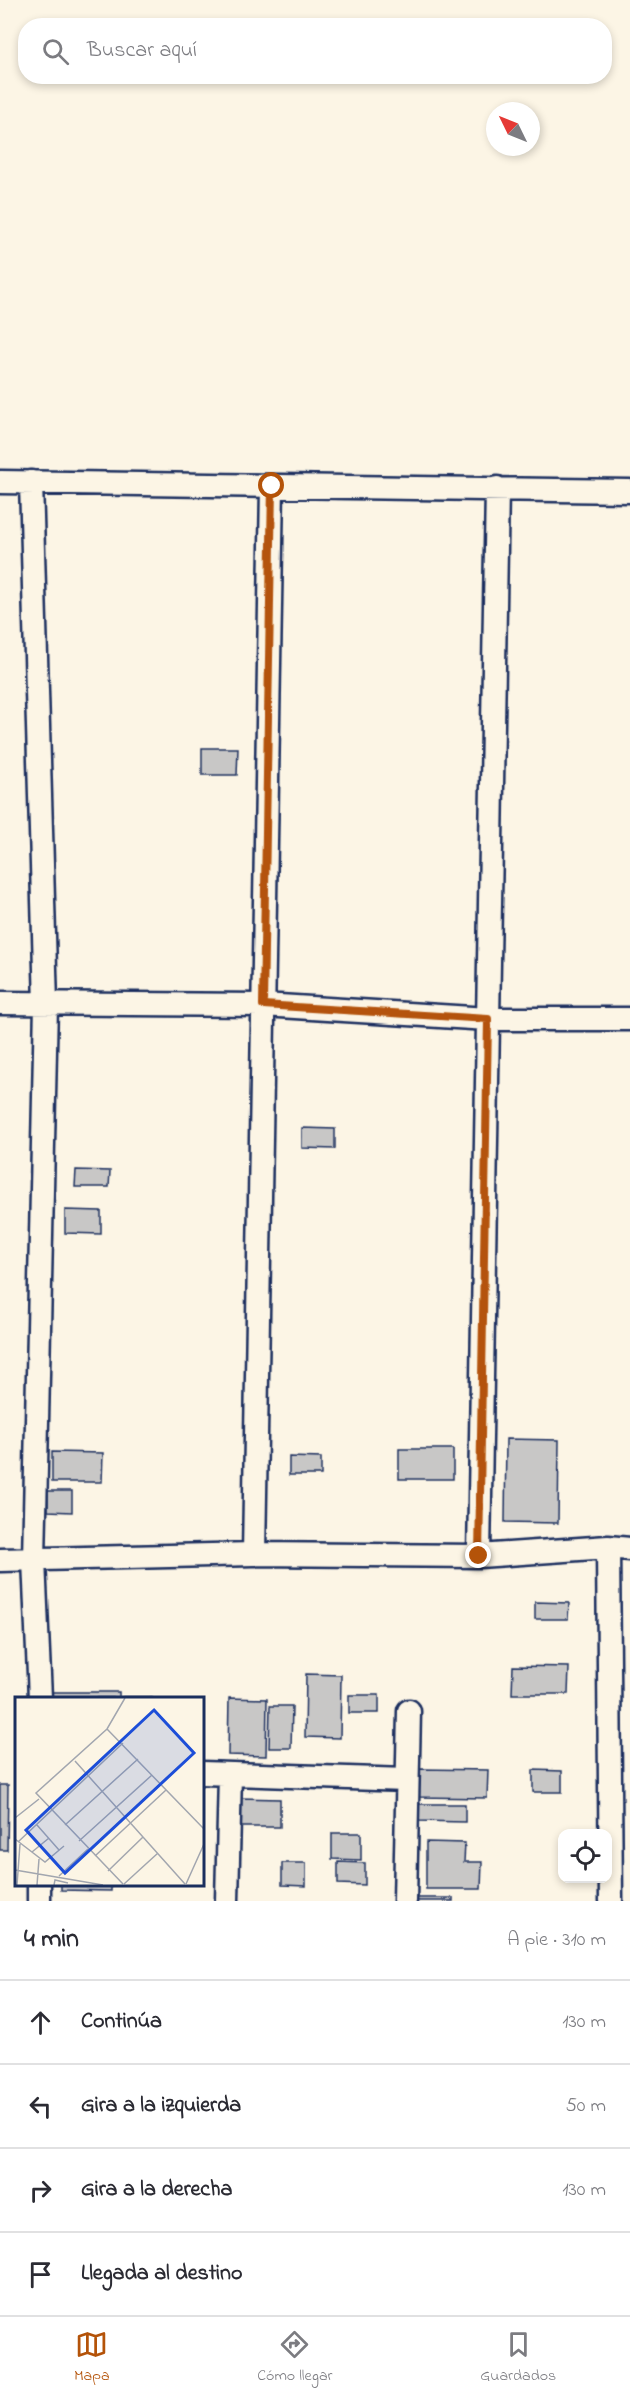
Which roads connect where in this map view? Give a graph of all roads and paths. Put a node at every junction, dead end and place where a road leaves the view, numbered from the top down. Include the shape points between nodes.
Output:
1 (0, 482) edge
2 (31, 482) junction
3 (272, 486) junction
4 (497, 488) junction
5 (630, 491) edge
6 (0, 1003) edge
7 (46, 1004) junction
8 (263, 1005) junction
9 (488, 1019) junction
10 (630, 1019) edge
11 (619, 1548) edge
12 (254, 1554) junction
13 (479, 1556) junction
14 (0, 1560) edge
15 (34, 1560) junction
16 (40, 1697) edge
17 (409, 1710) dead end
18 (204, 1773) edge
19 (230, 1774) junction
20 (406, 1780) junction
21 (227, 1901) edge
22 (405, 1901) edge
23 (611, 1901) edge

1 - 2 street
2 - 3 street
2 - 7 street
3 - 4 street
3 - 8 street
4 - 5 street
4 - 9 street
6 - 7 street
7 - 8 street
7 - 15 street
8 - 9 street
8 - 12 street
9 - 10 street
9 - 13 street
11 - 13 street
11 - 23 street
12 - 13 street
12 - 15 street
14 - 15 street
15 - 16 street
17 - 20 street
18 - 19 street
19 - 20 street
19 - 21 street
20 - 22 street

